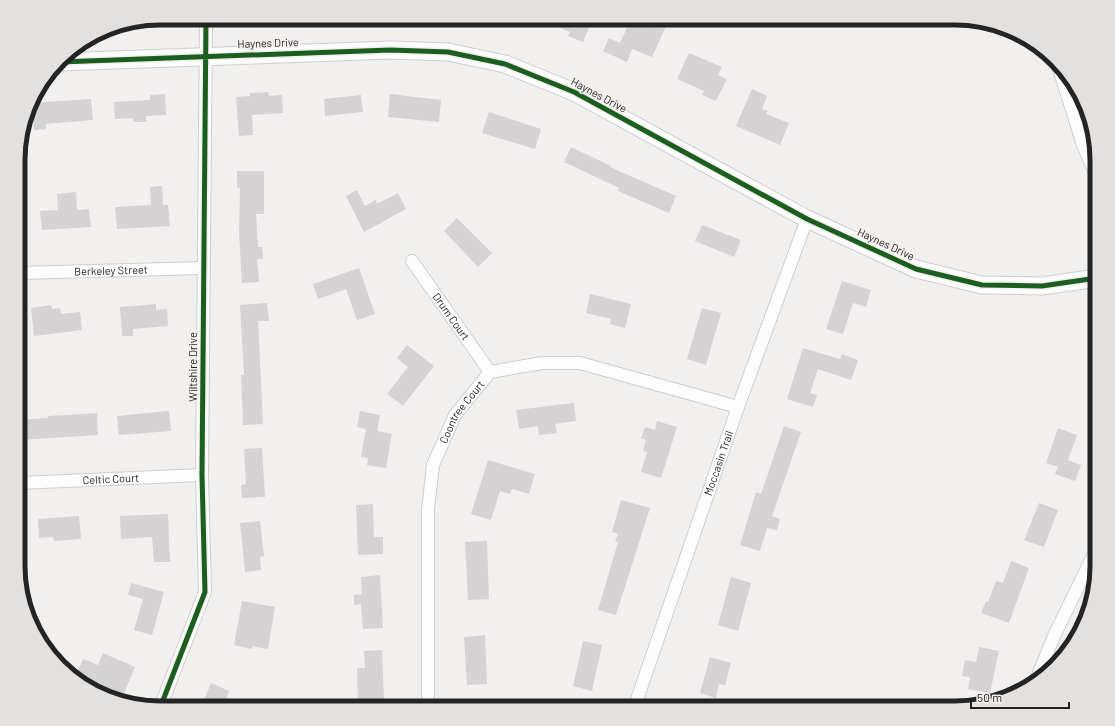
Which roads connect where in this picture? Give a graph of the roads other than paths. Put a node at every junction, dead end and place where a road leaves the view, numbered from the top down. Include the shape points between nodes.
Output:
1 (206, 25) edge
2 (206, 55) junction
3 (68, 62) edge
4 (1062, 79) edge
5 (1090, 161) edge
6 (807, 219) junction
7 (412, 261) dead end
8 (203, 268) junction
9 (25, 273) edge
10 (1090, 279) edge
11 (490, 372) junction
12 (738, 407) junction
13 (202, 475) junction
14 (25, 483) edge
15 (1090, 562) edge
16 (1040, 670) edge
17 (163, 701) edge
18 (428, 701) edge
19 (636, 701) edge

1 - 2 street, Wiltshire Drive
2 - 3 street, Haynes Drive
2 - 6 street, Haynes Drive via 390,50 448,52 505,64 574,92
2 - 8 street, Wiltshire Drive
4 - 5 street
6 - 10 street, Haynes Drive via 916,269 982,285 1042,286
6 - 12 street, Moccasin Trail
7 - 11 street, Drum Court
8 - 9 street, Berkeley Street
8 - 13 street, Wiltshire Drive
11 - 12 street, Coontree Court via 542,363 580,363
11 - 18 street, Coontree Court via 455,415 433,465 428,510
12 - 19 street, Moccasin Trail
13 - 14 street, Celtic Court
13 - 17 street, Wiltshire Drive via 205,592
15 - 16 street

